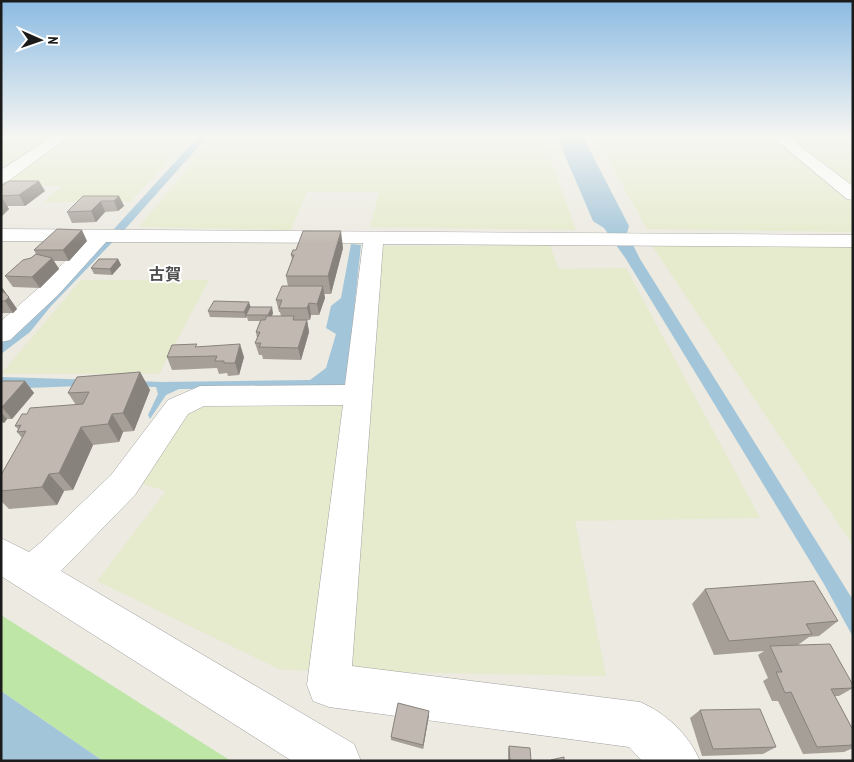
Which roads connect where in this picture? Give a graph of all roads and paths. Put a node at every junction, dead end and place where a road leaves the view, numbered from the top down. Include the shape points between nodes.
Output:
1 (824, 173) edge
2 (853, 195) edge
3 (1, 235) edge
4 (111, 236) junction
5 (374, 237) junction
6 (853, 241) edge
7 (1, 334) edge
8 (358, 395) junction
9 (16, 564) edge
10 (337, 761) edge
11 (676, 761) edge

1 - 2 street
3 - 4 street
4 - 5 street
4 - 7 street
5 - 6 street
5 - 8 street
8 - 9 street via 200,396 178,407 122,485 53,555
8 - 11 street via 329,685 640,725
9 - 10 street

